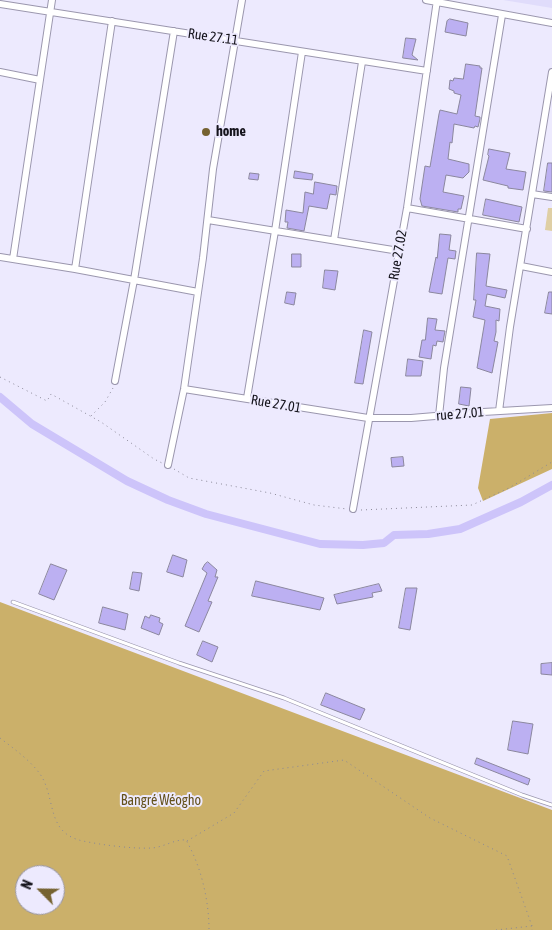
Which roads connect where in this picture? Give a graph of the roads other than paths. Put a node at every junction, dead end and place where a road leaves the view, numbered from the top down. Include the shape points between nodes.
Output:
1 (52, 0) edge
2 (242, 0) edge
3 (426, 0) edge
4 (437, 1) edge
5 (0, 4) edge
6 (50, 12) junction
7 (502, 15) junction
8 (112, 21) junction
9 (552, 23) edge
10 (174, 31) junction
11 (236, 40) junction
12 (302, 52) junction
13 (362, 62) junction
14 (427, 71) junction
15 (0, 72) edge
16 (552, 72) edge
17 (40, 80) junction
18 (532, 194) junction
19 (552, 197) edge
20 (407, 208) junction
21 (469, 219) junction
22 (208, 220) junction
23 (527, 229) junction
24 (275, 231) junction
25 (334, 240) junction
26 (399, 251) junction
27 (0, 256) edge
28 (13, 258) junction
29 (521, 266) junction
30 (75, 269) junction
31 (552, 272) edge
32 (134, 280) junction
33 (198, 292) junction
34 (115, 381) road end
35 (184, 389) junction
36 (247, 398) junction
37 (552, 408) edge
38 (498, 412) junction
39 (439, 416) junction
40 (368, 418) junction
41 (168, 465) road end
42 (353, 510) road end
43 (13, 602) dead end
44 (552, 805) edge

1 - 6 street
2 - 11 street
3 - 4 street
4 - 7 street
4 - 14 street, Rue 27.02
5 - 6 street, Rue 27.11
6 - 8 street, Rue 27.11
6 - 17 street
7 - 9 street
7 - 21 street
8 - 10 street, Rue 27.11
8 - 30 street
10 - 11 street, Rue 27.11
10 - 32 street
11 - 12 street, Rue 27.11
11 - 22 street via 213,169
12 - 13 street, Rue 27.11
12 - 24 street
13 - 14 street, Rue 27.11
13 - 25 street
14 - 20 street, Rue 27.02
15 - 17 street
16 - 18 street
17 - 28 street
18 - 19 street
18 - 23 street
20 - 21 street
20 - 26 street, Rue 27.02
21 - 23 street
21 - 39 street
22 - 24 street
22 - 33 street
23 - 29 street
24 - 25 street
24 - 36 street
25 - 26 street
26 - 40 street, Rue 27.02
27 - 28 street
28 - 30 street
29 - 31 street
29 - 38 street
30 - 32 street
32 - 33 street
32 - 34 street
33 - 35 street
35 - 36 street, Rue 27.01
35 - 41 street
36 - 40 street, Rue 27.01
37 - 38 street, rue 27.01
38 - 39 street, rue 27.01
39 - 40 street, rue 27.01
40 - 42 street, Rue 27.02
43 - 44 lane via 284,698

